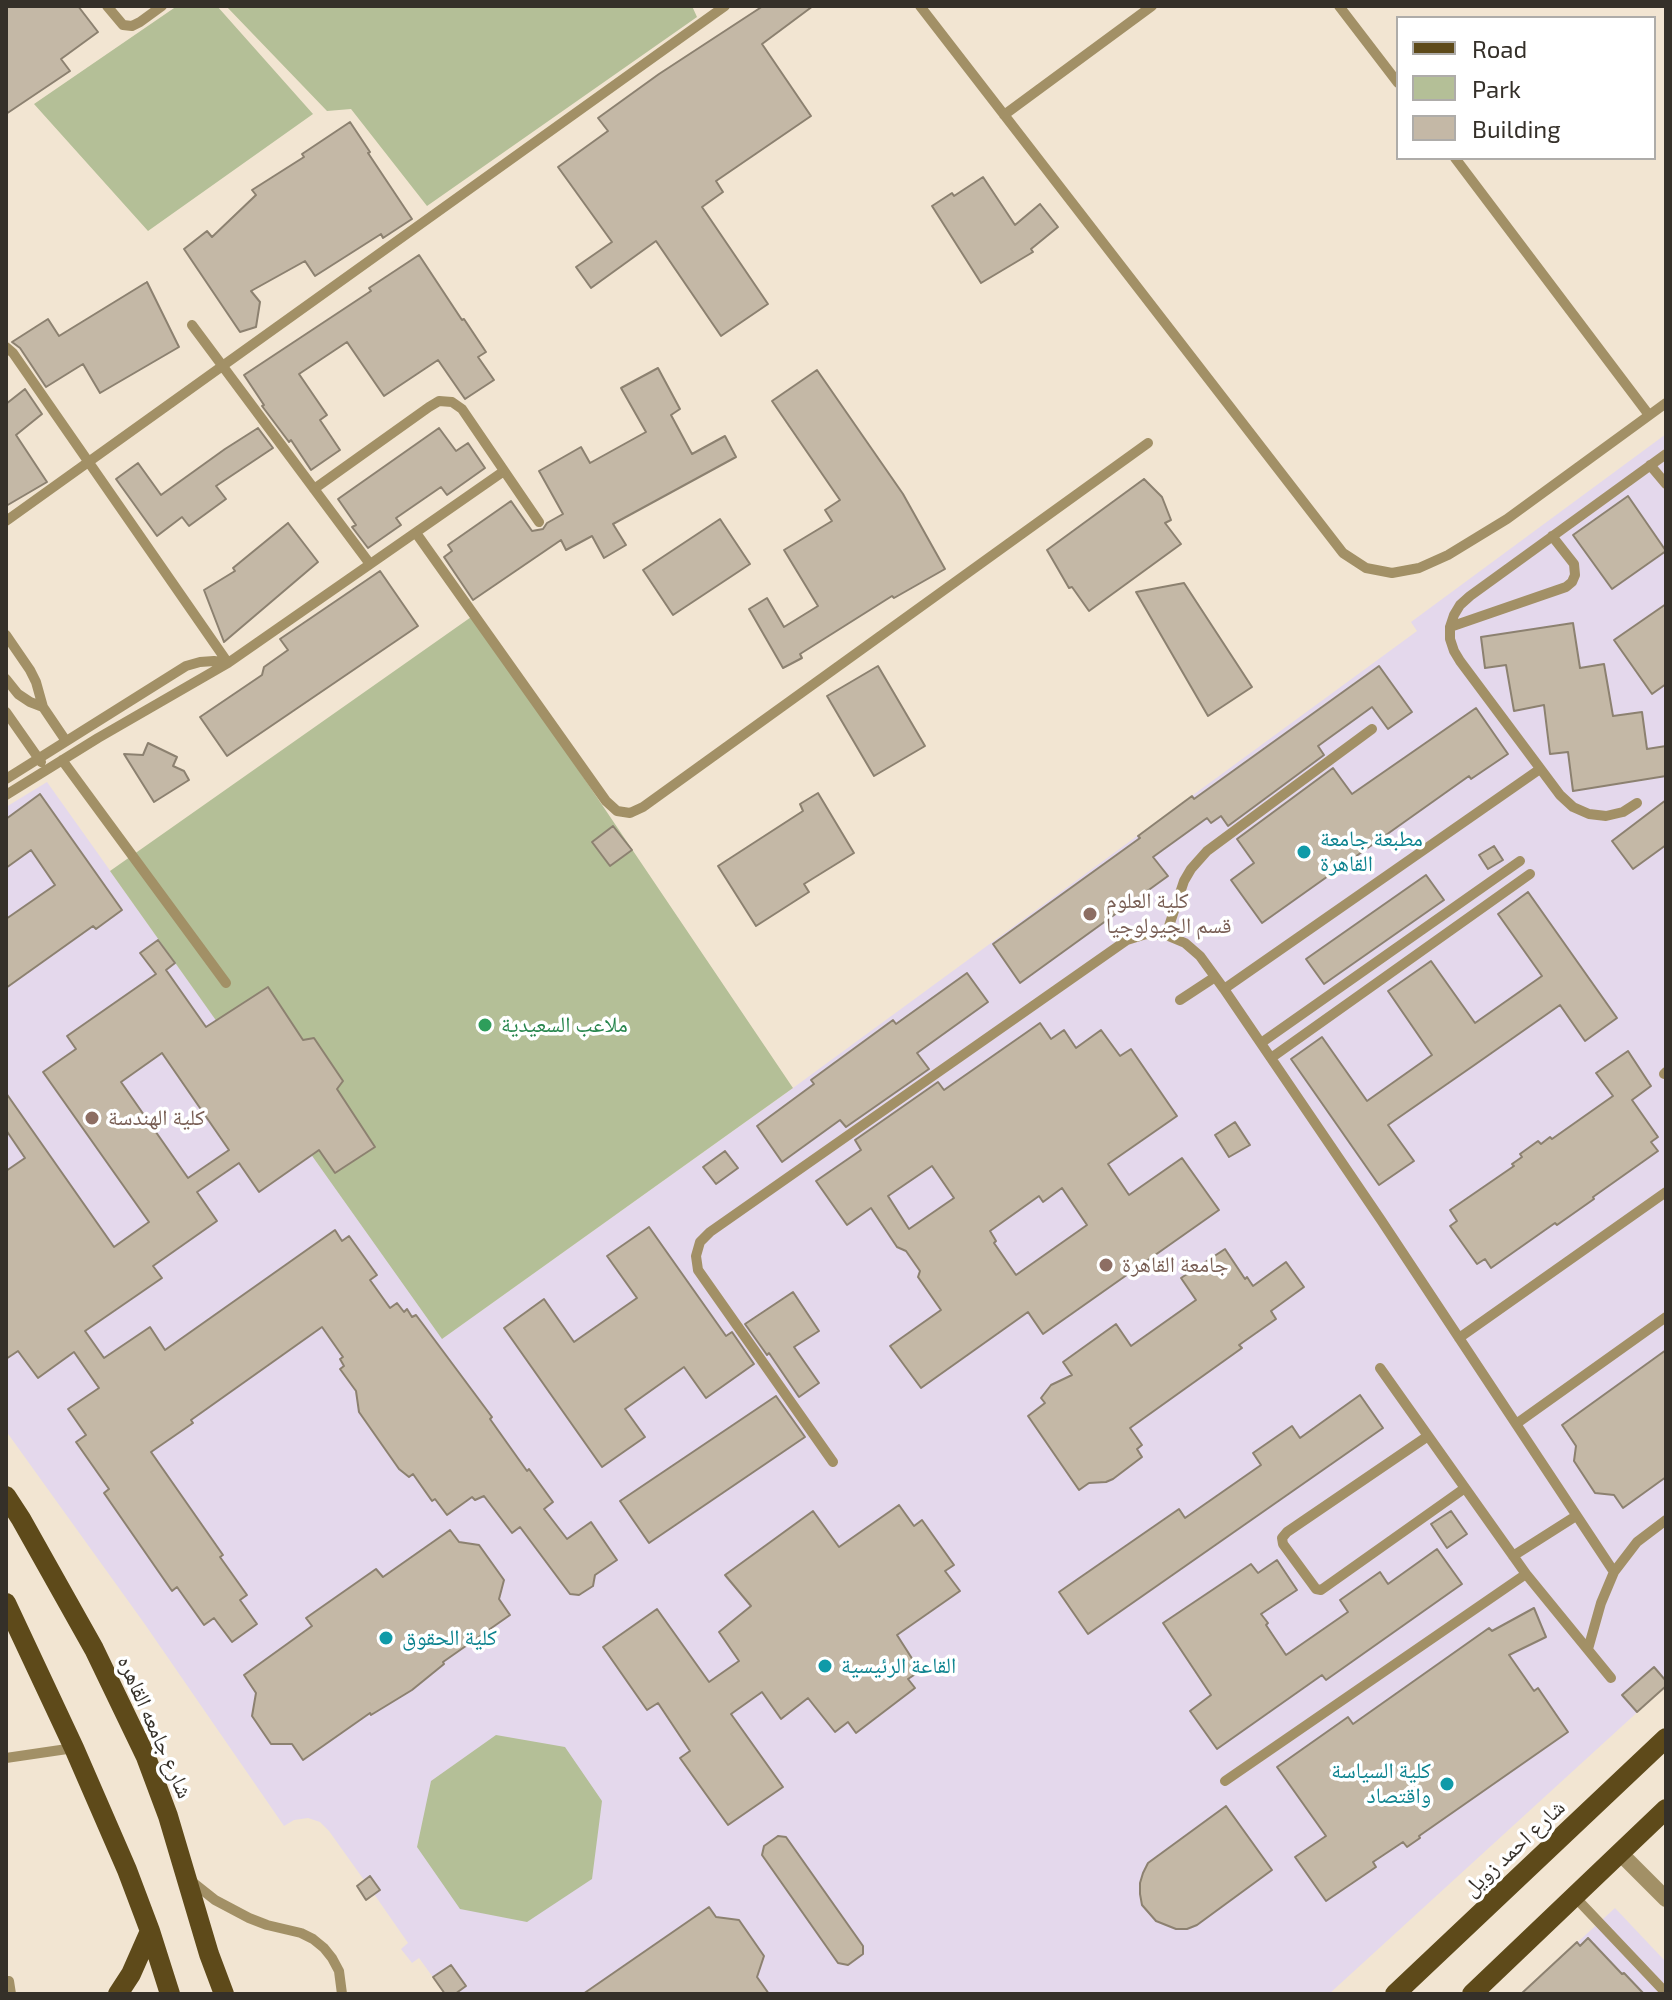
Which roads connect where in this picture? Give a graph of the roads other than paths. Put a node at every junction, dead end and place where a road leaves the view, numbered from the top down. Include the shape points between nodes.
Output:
1 (107, 6) edge
2 (162, 6) edge
3 (725, 6) edge
4 (920, 6) edge
5 (1152, 6) edge
6 (1339, 6) edge
7 (1396, 80) edge
8 (1004, 115) junction
9 (1457, 160) edge
10 (192, 325) dead end
11 (8, 353) edge
12 (222, 366) junction
13 (1666, 403) edge
14 (1649, 415) junction
15 (1148, 443) dead end
16 (1666, 454) edge
17 (89, 462) junction
18 (1650, 465) junction
19 (504, 471) junction
20 (1666, 484) edge
21 (314, 489) junction
22 (6, 521) edge
23 (539, 522) dead end
24 (416, 533) junction
25 (1552, 536) junction
26 (370, 564) junction
27 (1450, 627) junction
28 (6, 635) edge
29 (228, 663) junction
30 (6, 679) edge
31 (43, 707) junction
32 (6, 712) edge
33 (1372, 729) dead end
34 (66, 741) junction
35 (38, 759) junction
36 (62, 760) junction
37 (1540, 769) junction
38 (46, 770) junction
39 (6, 779) edge
40 (6, 795) edge
41 (1637, 803) dead end
42 (1520, 861) dead end
43 (1530, 874) dead end
44 (1166, 935) junction
45 (1215, 977) junction
46 (226, 983) dead end
47 (1224, 989) junction
48 (1180, 1000) dead end
49 (1261, 1043) junction
50 (1271, 1058) junction
51 (1666, 1192) edge
52 (1666, 1317) edge
53 (1459, 1338) junction
54 (1380, 1368) dead end
55 (1516, 1424) junction
56 (1428, 1436) junction
57 (833, 1462) dead end
58 (1465, 1488) junction
59 (6, 1496) edge
60 (1576, 1516) junction
61 (1666, 1520) edge
62 (1513, 1556) junction
63 (1614, 1572) junction
64 (1526, 1574) junction
65 (6, 1603) edge
66 (1588, 1649) junction
67 (1611, 1678) dead end
68 (1666, 1738) edge
69 (74, 1748) junction
70 (6, 1758) edge
71 (1225, 1781) dead end
72 (1666, 1809) edge
73 (1620, 1853) junction
74 (186, 1876) junction
75 (1574, 1896) junction
76 (1666, 1899) edge
77 (150, 1931) junction
78 (9, 1981) dead end
79 (1666, 1993) edge
80 (11, 1994) edge
81 (118, 1994) edge
82 (170, 1994) edge
83 (224, 1994) edge
84 (342, 1994) edge
85 (1395, 1994) edge
86 (1472, 1994) edge

1 - 2 lane via 123,25 132,26
3 - 12 lane
4 - 8 lane
5 - 8 lane
6 - 7 lane
8 - 14 lane via 1343,553 1366,568 1392,573 1448,555 1507,519
9 - 14 lane
10 - 12 lane
11 - 17 lane
12 - 17 lane
12 - 21 lane
13 - 14 lane
15 - 24 lane via 630,813 617,811 606,801
16 - 18 lane
17 - 22 lane
17 - 29 lane
18 - 20 lane
18 - 25 lane
19 - 21 lane via 462,409 439,401
19 - 23 lane
19 - 24 lane
21 - 26 lane
24 - 26 lane
25 - 27 lane via 1460,605
25 - 27 lane via 1574,564 1572,582
26 - 29 lane
27 - 37 lane via 1460,661
28 - 31 lane via 36,682
29 - 34 lane via 186,666
29 - 36 lane
30 - 31 lane via 18,694
31 - 34 lane
32 - 35 lane
33 - 44 lane via 1207,851 1184,881
34 - 35 lane
35 - 38 lane
35 - 39 lane
36 - 38 lane
36 - 46 lane
37 - 41 lane via 1573,807 1589,814 1606,816
37 - 47 lane
38 - 40 lane
42 - 49 lane
43 - 50 lane
44 - 45 lane via 1185,943
44 - 57 lane via 1127,940 700,1242 698,1270
45 - 47 lane
45 - 48 lane
47 - 49 lane
49 - 50 lane
50 - 53 lane
51 - 53 lane
52 - 55 lane
53 - 55 lane
54 - 56 lane
55 - 60 lane
56 - 58 lane
56 - 58 lane via 1287,1532 1283,1544 1321,1590
58 - 62 lane
59 - 74 main road, شارع جامعه القاهره via 120,1699 168,1816
60 - 62 lane
60 - 63 lane
61 - 63 lane via 1637,1542
62 - 64 lane
63 - 66 lane
64 - 66 lane
64 - 71 lane
65 - 69 main road
66 - 67 lane
68 - 85 main road, شارع احمد زويل
69 - 70 lane
69 - 77 main road
72 - 73 main road
73 - 75 main road
73 - 76 street
74 - 83 main road, شارع جامعه القاهره
74 - 84 lane via 249,1918 313,1939 339,1971
75 - 79 lane
75 - 86 main road
77 - 81 main road
77 - 82 main road
78 - 80 lane

